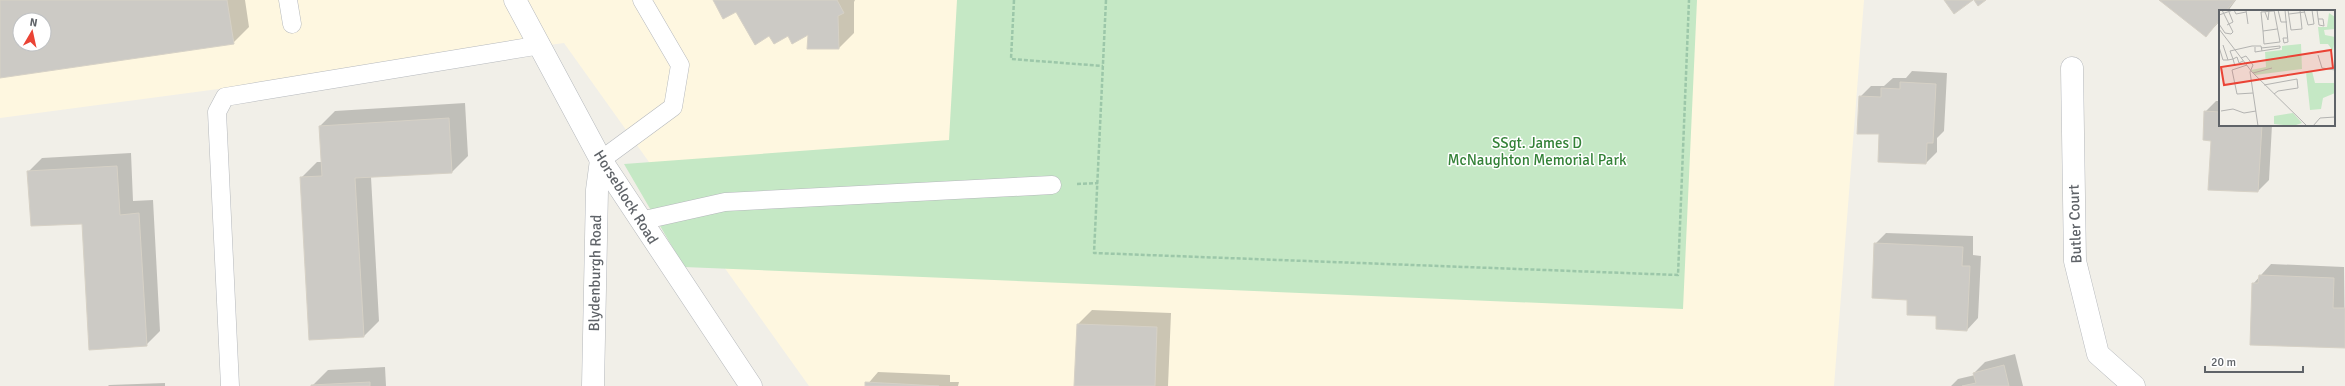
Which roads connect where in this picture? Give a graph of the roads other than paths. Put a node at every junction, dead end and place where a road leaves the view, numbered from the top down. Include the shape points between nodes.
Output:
1 (288, 0) edge
2 (516, 0) edge
3 (642, 0) edge
4 (292, 24) dead end
5 (541, 44) junction
6 (2072, 68) dead end
7 (601, 160) junction
8 (1052, 185) dead end
9 (640, 221) junction
10 (230, 386) edge
11 (593, 386) edge
12 (751, 386) edge
13 (2134, 386) edge

1 - 4 lane
2 - 5 street, Horseblock Road
3 - 7 lane via 680,65 673,107
5 - 7 street, Horseblock Road
5 - 10 lane via 225,96 217,112
6 - 13 street, Butler Court via 2075,261 2098,354
7 - 9 street, Horseblock Road
7 - 11 street, Blydenburgh Road via 597,190
8 - 9 lane via 725,202
9 - 12 street, Horseblock Road

